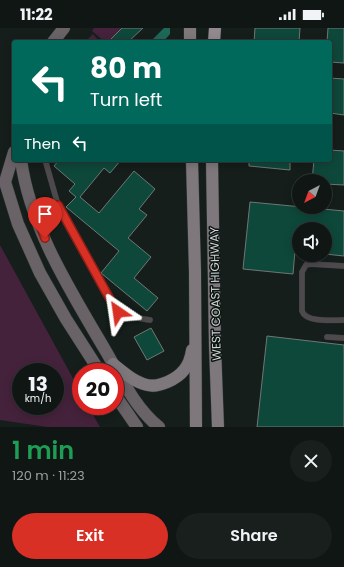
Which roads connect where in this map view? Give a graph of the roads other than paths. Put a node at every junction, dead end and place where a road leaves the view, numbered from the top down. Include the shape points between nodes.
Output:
1 (64, 28) edge
2 (190, 28) edge
3 (214, 28) edge
4 (221, 28) edge
5 (55, 40) edge
6 (190, 40) edge
7 (214, 40) edge
8 (220, 40) edge
9 (12, 157) edge
10 (21, 162) edge
11 (192, 162) edge
12 (212, 162) edge
13 (46, 163) dead end
14 (24, 178) junction
15 (3, 182) edge
16 (58, 205) junction
17 (35, 212) junction
18 (344, 266) edge
19 (150, 320) dead end
20 (344, 320) edge
21 (196, 333) junction
22 (327, 337) dead end
23 (344, 338) edge
24 (94, 363) edge
25 (111, 363) edge
26 (124, 372) edge
27 (124, 383) edge
28 (124, 408) edge
29 (137, 427) edge
30 (159, 427) edge
31 (196, 427) edge
32 (218, 427) edge

1 - 5 street
2 - 6 main road
3 - 7 highway
4 - 8 main road
9 - 15 street
10 - 14 street
11 - 21 main road, WEST COAST HIGHWAY
12 - 32 main road, WEST COAST HIGHWAY
13 - 16 lane
14 - 15 street
14 - 17 street
15 - 24 street via 40,273
16 - 17 lane
16 - 19 lane via 116,310 125,316
17 - 25 street via 56,263
18 - 20 lane via 310,264 306,265 302,272 303,315 310,319
21 - 26 main road via 190,361 177,377 158,385 148,385 138,382
21 - 31 main road, WEST COAST HIGHWAY
22 - 23 lane
27 - 30 street via 152,422
28 - 29 street

